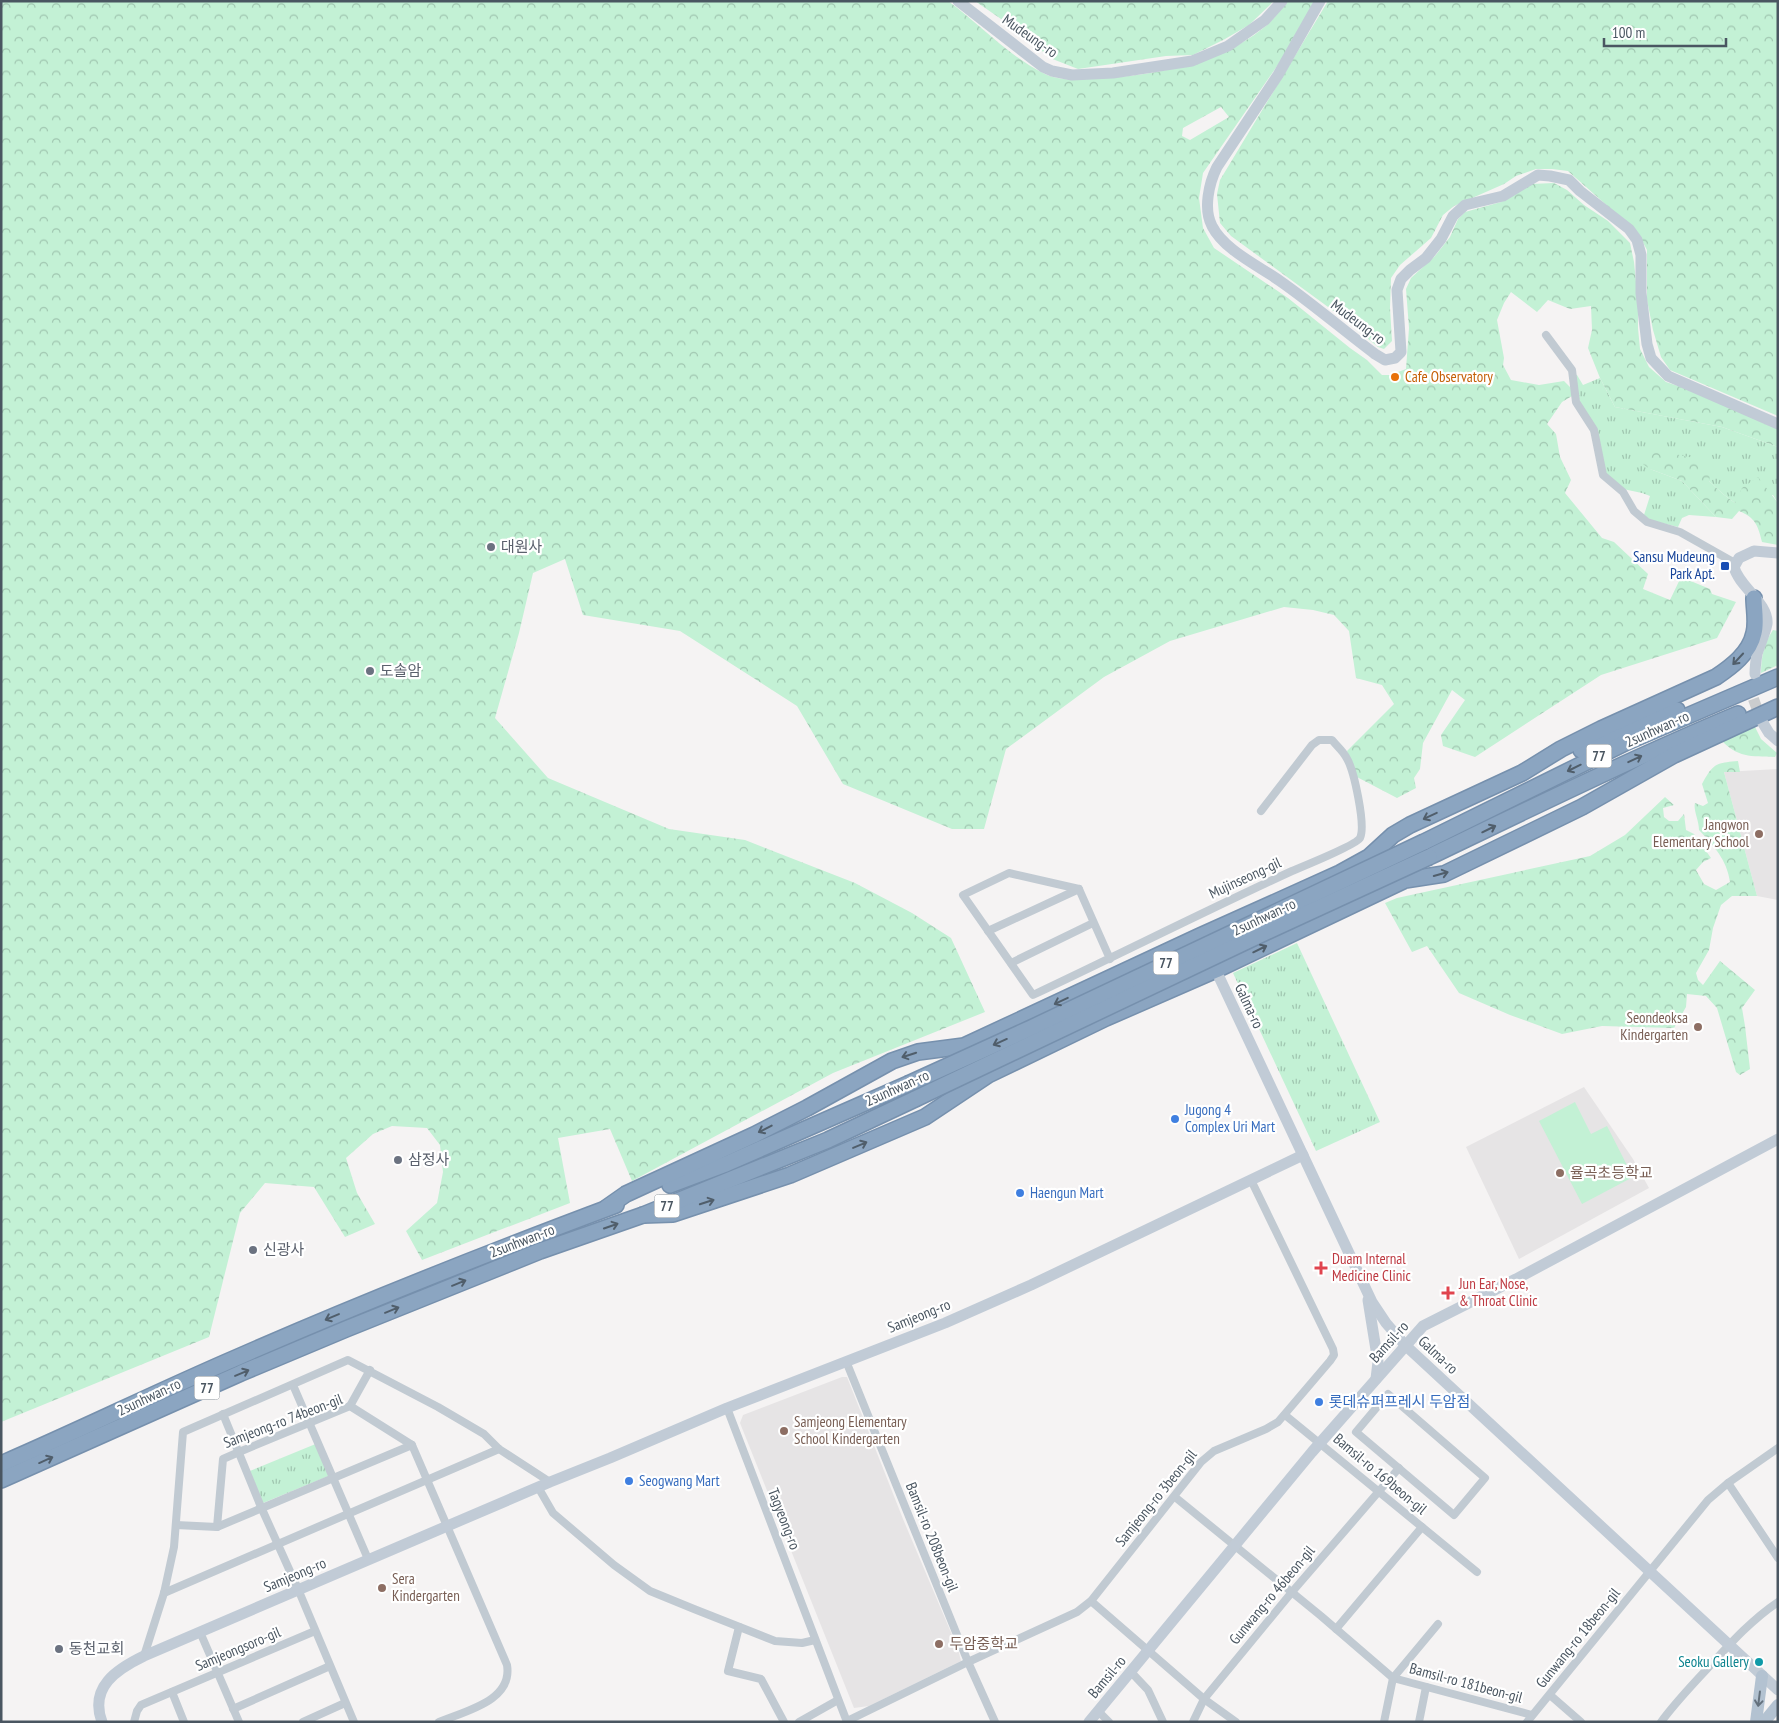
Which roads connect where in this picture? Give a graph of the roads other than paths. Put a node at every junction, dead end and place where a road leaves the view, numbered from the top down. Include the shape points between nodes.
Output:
1 (958, 1) edge
2 (1282, 1) edge
3 (1320, 1) edge
4 (1546, 335) dead end
5 (1778, 424) edge
6 (1778, 553) edge
7 (1735, 563) junction
8 (1754, 598) junction
9 (1754, 674) tunnel mouth
10 (1773, 679) edge
11 (1778, 698) edge
12 (1778, 707) edge
13 (1761, 720) tunnel mouth
14 (1778, 741) edge
15 (1522, 773) junction
16 (1262, 811) dead end
17 (1410, 825) junction
18 (1382, 844) junction
19 (1414, 879) junction
20 (1322, 881) junction
21 (1079, 889) junction
22 (1282, 915) junction
23 (1192, 919) junction
24 (1093, 923) junction
25 (988, 931) junction
26 (1200, 936) junction
27 (1207, 951) junction
28 (1110, 959) junction
29 (1011, 963) junction
30 (1216, 970) junction
31 (1155, 978) junction
32 (1197, 979) junction
33 (1136, 987) junction
34 (1106, 1018) junction
35 (939, 1050) junction
36 (981, 1078) junction
37 (964, 1090) junction
38 (1778, 1139) edge
39 (1303, 1156) junction
40 (1251, 1180) junction
41 (606, 1208) junction
42 (643, 1215) junction
43 (1367, 1291) junction
44 (1405, 1345) junction
45 (846, 1361) junction
46 (370, 1370) junction
47 (1376, 1379) junction
48 (293, 1385) junction
49 (350, 1406) junction
50 (727, 1408) junction
51 (223, 1414) junction
52 (1285, 1415) junction
53 (310, 1423) junction
54 (1320, 1442) junction
55 (412, 1445) junction
56 (1778, 1448) edge
57 (499, 1449) junction
58 (239, 1452) junction
59 (1, 1464) edge
60 (1399, 1468) junction
61 (333, 1478) junction
62 (1, 1480) edge
63 (426, 1480) junction
64 (550, 1482) junction
65 (1728, 1483) junction
66 (538, 1487) junction
67 (1379, 1491) junction
68 (1174, 1497) junction
69 (261, 1508) junction
70 (349, 1514) junction
71 (176, 1525) junction
72 (217, 1527) junction
73 (446, 1527) junction
74 (1422, 1527) junction
75 (278, 1544) junction
76 (1234, 1547) junction
77 (1778, 1558) edge
78 (368, 1559) junction
79 (1649, 1570) junction
80 (1477, 1572) dead end
81 (298, 1589) junction
82 (1292, 1592) junction
83 (164, 1593) junction
84 (1091, 1601) junction
85 (1778, 1602) edge
86 (1438, 1624) dead end
87 (739, 1627) junction
88 (1336, 1630) junction
89 (316, 1631) junction
90 (200, 1632) junction
91 (815, 1640) junction
92 (1729, 1645) junction
93 (1148, 1651) junction
94 (144, 1656) junction
95 (968, 1662) junction
96 (330, 1666) junction
97 (1131, 1672) junction
98 (217, 1673) junction
99 (1762, 1676) junction
100 (1778, 1676) edge
101 (1393, 1678) junction
102 (1426, 1687) junction
103 (1778, 1690) edge
104 (172, 1692) junction
105 (1550, 1695) junction
106 (1204, 1699) junction
107 (838, 1700) junction
108 (345, 1703) junction
109 (1778, 1705) edge
110 (233, 1709) junction
111 (1098, 1711) junction
112 (1529, 1719) edge
113 (102, 1722) edge
114 (134, 1722) edge
115 (184, 1722) edge
116 (239, 1722) edge
117 (303, 1722) edge
118 (354, 1722) edge
119 (440, 1722) edge
120 (784, 1722) edge
121 (799, 1722) edge
122 (847, 1722) edge
123 (995, 1722) edge
124 (1089, 1722) edge
125 (1109, 1722) edge
126 (1162, 1722) edge
127 (1193, 1722) edge
128 (1236, 1722) edge
129 (1384, 1722) edge
130 (1419, 1722) edge
131 (1581, 1722) edge
132 (1661, 1722) edge
133 (1756, 1722) edge
134 (1764, 1722) edge

1 - 2 main road, Mudeung-ro via 1043,67 1072,75 1113,73 1192,61 1228,46 1266,20
3 - 5 main road, Mudeung-ro via 1278,76 1209,183 1207,201 1211,224 1223,242 1385,360 1395,358 1401,352 1397,290 1401,279 1426,258 1453,216 1465,205 1503,196 1538,175 1569,180 1629,229 1637,240 1641,255 1641,294 1647,344 1652,358 1668,376
4 - 7 street via 1572,370 1576,402 1594,430 1603,475 1623,492 1634,510 1647,522 1680,532
6 - 7 main road via 1754,551
7 - 8 main road via 1736,574
8 - 9 main road via 1766,617
8 -> 15 highway via 1754,634 1744,653 1729,669 1597,731
10 - 15 highway via 1711,697
10 -> 41 highway, 2sunhwan-ro / 77, bridge via 1627,742 1424,842 908,1084 726,1164
42 -> 11 highway, 2sunhwan-ro / 77, bridge via 828,1140 1684,737
19 -> 12 highway via 1444,874 1582,807 1674,755
13 - 14 main road
15 -> 17 highway
16 - 23 street, Mujinseong-gil via 1312,745 1319,740 1332,740 1347,758 1360,801 1362,831 1354,844
17 - 18 highway
17 - 19 highway via 1396,845
18 - 20 highway via 1368,857
18 - 22 highway via 1359,874
30 -> 19 highway via 1405,880
20 - 22 highway
20 - 26 highway
21 - 24 street
21 - 25 street
21 - 25 street, Mujinseong-gil via 1009,873 963,895
22 - 27 highway
23 - 26 street, Galma-ro
23 - 28 street, Mujinseong-gil
24 - 28 street
24 - 29 street
25 - 29 street, Mujinseong-gil
26 - 27 main road, Galma-ro
26 -> 35 highway via 964,1046
27 - 30 main road, Galma-ro
27 - 31 highway
28 - 29 street, Mujinseong-gil via 1033,995
30 - 32 highway
30 - 39 main road, Galma-ro
31 - 32 highway
31 - 33 highway
32 - 34 highway
33 - 34 highway
33 - 36 highway via 1025,1043
34 - 36 highway
35 - 37 highway via 949,1056 958,1068
35 -> 41 highway via 918,1052 892,1061 754,1135 626,1194
36 - 37 highway
42 -> 37 highway via 673,1214 790,1175 925,1117
38 - 44 main road, Bamsil-ro via 1424,1326
39 - 40 main road, Samjeong-ro
39 - 43 main road, Galma-ro
40 - 45 main road, Samjeong-ro via 1031,1285
40 - 52 street, Samjeong-ro 3beon-gil via 1334,1355
41 -> 59 highway, 2sunhwan-ro / 77 via 235,1358
62 -> 42 highway, 2sunhwan-ro / 77 via 241,1373 414,1301 540,1251
43 - 44 main road, Galma-ro via 1386,1323
43 - 47 main road via 1378,1362
44 - 47 main road, Bamsil-ro
44 - 79 main road, Galma-ro
45 - 50 main road, Samjeong-ro
45 - 95 street, Bamsil-ro 208beon-gil
46 - 48 street via 348,1360
46 - 49 street
46 - 57 street via 484,1434
47 - 54 main road, Bamsil-ro
48 - 51 street
48 - 53 street
49 - 53 street, Samjeong-ro 74beon-gil
49 - 55 street, Samjeong-ro 74beon-gil
50 - 64 main road, Samjeong-ro
50 - 91 street, Tagyeong-ro
51 - 58 street
51 - 71 street via 183,1432
52 - 54 street, Bamsil-ro 169beon-gil
52 - 68 street, Samjeong-ro 3beon-gil via 1266,1429 1209,1455
53 - 58 street, Samjeong-ro 74beon-gil
53 - 61 street
54 - 67 street, Bamsil-ro 169beon-gil
54 - 76 main road, Bamsil-ro
55 - 61 street
55 - 63 street
56 - 65 street, Gunwang-ro 18beon-gil
57 - 63 street
57 - 64 street
58 - 69 street
58 - 72 street, Samjeong-ro 74beon-gil via 222,1459
60 - 60 street via 1356,1432 1388,1394 1485,1478 1454,1515
60 - 67 street, Gunwang-ro 46beon-gil
61 - 69 street
61 - 70 street
63 - 70 street
63 - 73 street
64 - 66 main road, Samjeong-ro
65 - 77 street
65 - 79 street, Gunwang-ro 18beon-gil via 1708,1500
66 - 73 main road, Samjeong-ro
66 - 87 street via 558,1518 650,1591
67 - 74 street, Bamsil-ro 169beon-gil
67 - 82 street, Gunwang-ro 46beon-gil
68 - 76 street
68 - 84 street, Samjeong-ro 3beon-gil
69 - 72 street
69 - 75 street
70 - 75 street
70 - 78 street
71 - 72 street
71 - 83 street
73 - 78 main road, Samjeong-ro
73 - 119 street via 508,1672 502,1690 493,1699
74 - 80 street, Bamsil-ro 169beon-gil
74 - 88 street, Bamsil-ro 169beon-gil
75 - 81 street
75 - 83 street
76 - 82 street, Bamsil-ro 181beon-gil
76 - 93 main road, Bamsil-ro
78 - 81 main road, Samjeong-ro
79 - 92 main road, Galma-ro
79 - 105 street, Gunwang-ro 18beon-gil
81 - 89 street
81 - 90 main road, Samjeong-ro
82 - 88 street, Bamsil-ro 181beon-gil
82 - 106 street, Gunwang-ro 46beon-gil
83 - 94 street
84 - 93 street, Bamsil-ro
84 - 95 street, Samjeong-ro 3beon-gil via 1077,1612
85 - 92 street via 1761,1613
86 - 101 street, Bamsil-ro 181beon-gil
87 - 91 street via 776,1640 802,1643
87 - 120 street via 728,1671 761,1679
88 - 101 street, Bamsil-ro 181beon-gil
89 - 96 street
89 - 98 street, Samjeongsoro-gil
90 - 94 main road, Samjeong-ro
90 - 98 street
91 - 107 street, Tagyeong-ro
92 - 99 main road, Galma-ro
92 - 132 street
93 - 97 main road, Bamsil-ro
93 - 106 street
94 - 113 main road, Samjeong-ro via 118,1670 103,1689 98,1701
95 - 122 street, Samjeong-ro 3beon-gil
95 - 123 street, Bamsil-ro 208beon-gil
96 - 108 street
96 - 110 street
97 - 111 main road, Bamsil-ro
97 - 126 street via 1148,1690
98 - 104 street, Samjeongsoro-gil
98 - 110 street
99 - 100 main road
99 - 103 main road, Galma-ro
99 -> 133 main road
101 - 102 street, Bamsil-ro 181beon-gil
101 - 129 street, Bamsil-ro 181beon-gil
102 - 112 street, Bamsil-ro 181beon-gil
102 - 130 street
104 - 114 street, Samjeongsoro-gil via 141,1705
104 - 115 street
105 - 112 street, Gunwang-ro 18beon-gil
105 - 131 street
106 - 127 street, Gunwang-ro 46beon-gil
106 - 128 street
107 - 121 street
107 - 122 street, Tagyeong-ro
108 - 117 street
108 - 118 street
109 - 134 main road
110 - 116 street
111 - 124 main road, Bamsil-ro
111 - 125 street

